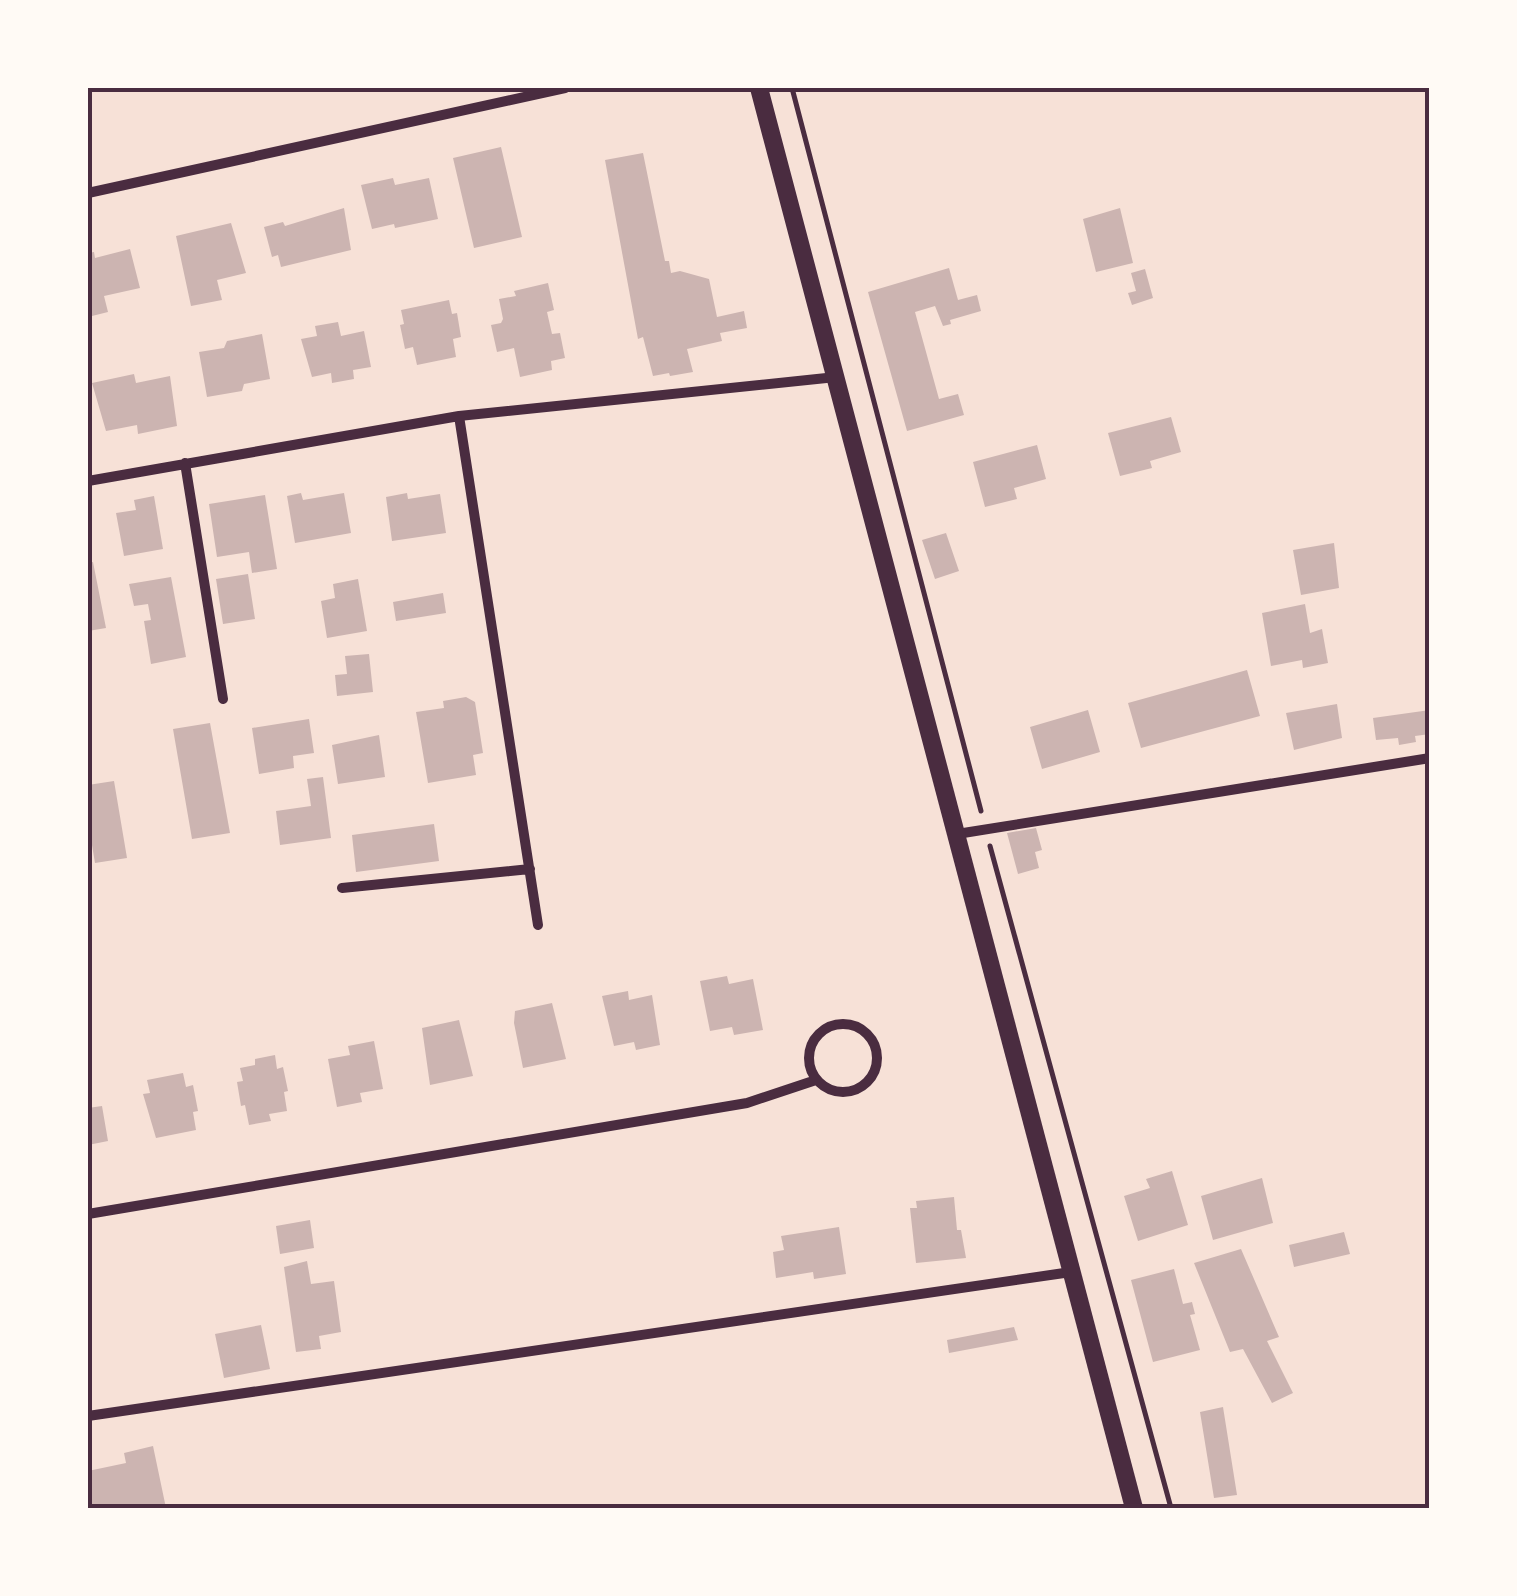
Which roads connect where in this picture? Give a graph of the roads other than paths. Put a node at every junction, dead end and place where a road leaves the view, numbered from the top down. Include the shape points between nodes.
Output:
1 (565, 88) edge
2 (759, 88) edge
3 (88, 193) edge
4 (836, 377) junction
5 (459, 416) junction
6 (185, 463) junction
7 (88, 481) edge
8 (223, 699) dead end
9 (1430, 758) edge
10 (957, 834) junction
11 (530, 869) junction
12 (342, 888) dead end
13 (538, 925) dead end
14 (816, 1080) junction
15 (88, 1214) edge
16 (1071, 1272) junction
17 (88, 1416) edge
18 (1134, 1508) edge

1 - 3 street
2 - 4 street
4 - 5 street
4 - 10 street
5 - 6 street
5 - 11 street
6 - 7 street
6 - 8 street
9 - 10 street
10 - 16 street
11 - 12 street
11 - 13 street
14 - 14 street via 834,1092 857,1090 877,1064 874,1042 856,1026 824,1029 808,1058
14 - 15 street via 747,1103
16 - 17 street
16 - 18 street

